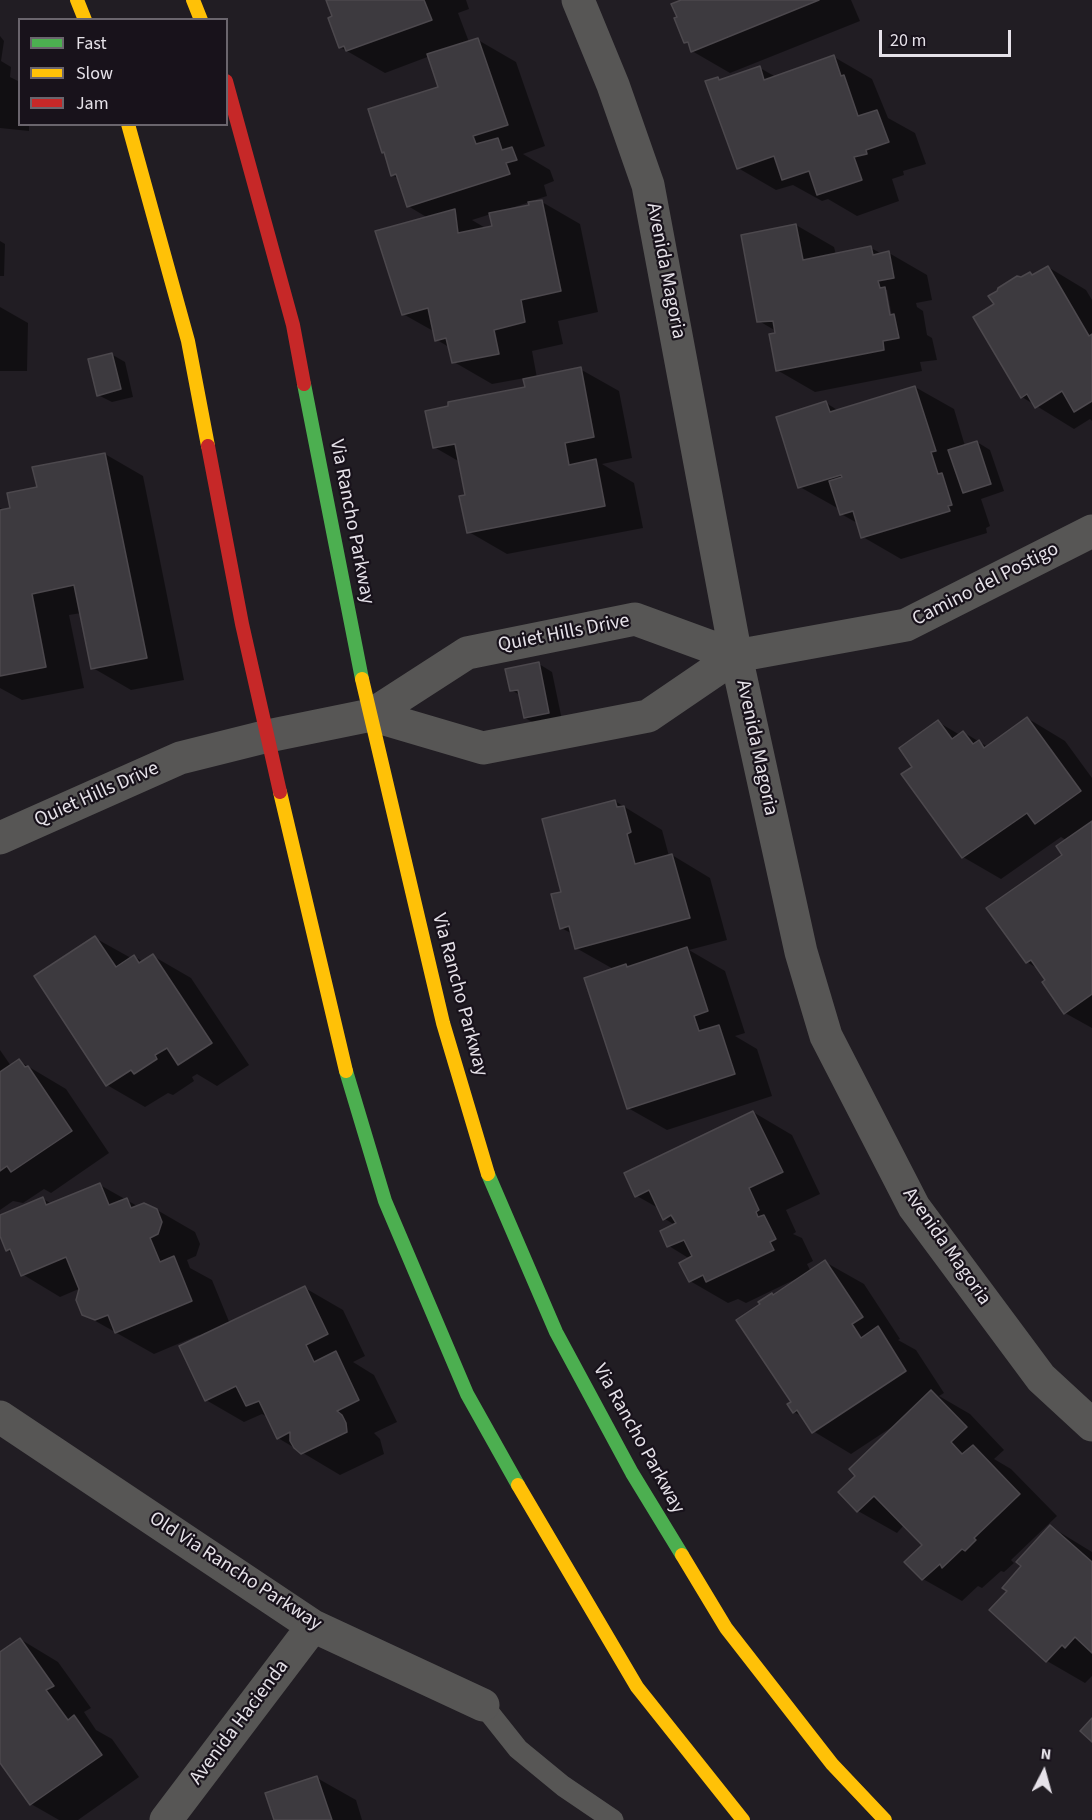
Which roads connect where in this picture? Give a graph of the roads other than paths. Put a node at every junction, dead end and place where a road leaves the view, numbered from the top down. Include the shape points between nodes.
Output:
1 (77, 0) edge
2 (193, 0) edge
3 (578, 0) edge
4 (84, 18) edge
5 (200, 18) edge
6 (228, 88) edge
7 (129, 126) edge
8 (1091, 536) edge
9 (736, 656) junction
10 (371, 715) junction
11 (268, 736) junction
12 (0, 838) edge
13 (0, 1417) edge
14 (1092, 1425) edge
15 (313, 1626) junction
16 (483, 1705) joint
17 (166, 1820) edge
18 (613, 1820) edge
19 (743, 1820) edge
20 (885, 1820) edge

1 - 4 main road
2 - 5 main road
3 - 9 street, Avenida Magoria via 648,184
6 - 10 main road, Via Rancho Parkway via 293,325
7 - 11 main road via 188,341
8 - 9 street, Camino del Postigo via 906,625
9 - 10 street, Quiet Hills Drive via 648,716 483,748
9 - 10 street, Quiet Hills Drive via 635,619 467,653
9 - 14 street, Avenida Magoria via 801,952 826,1036 914,1208 1041,1378
10 - 11 street, Quiet Hills Drive
10 - 20 main road, Via Rancho Parkway via 443,1023 488,1171 556,1332 633,1473 726,1628 832,1764
11 - 12 street, Quiet Hills Drive via 180,758
11 - 19 main road via 345,1067 385,1201 467,1394 637,1687
13 - 15 street, Old Via Rancho Parkway
15 - 16 street, Old Via Rancho Parkway
15 - 17 street, Avenida Hacienda
16 - 18 lane via 518,1749

